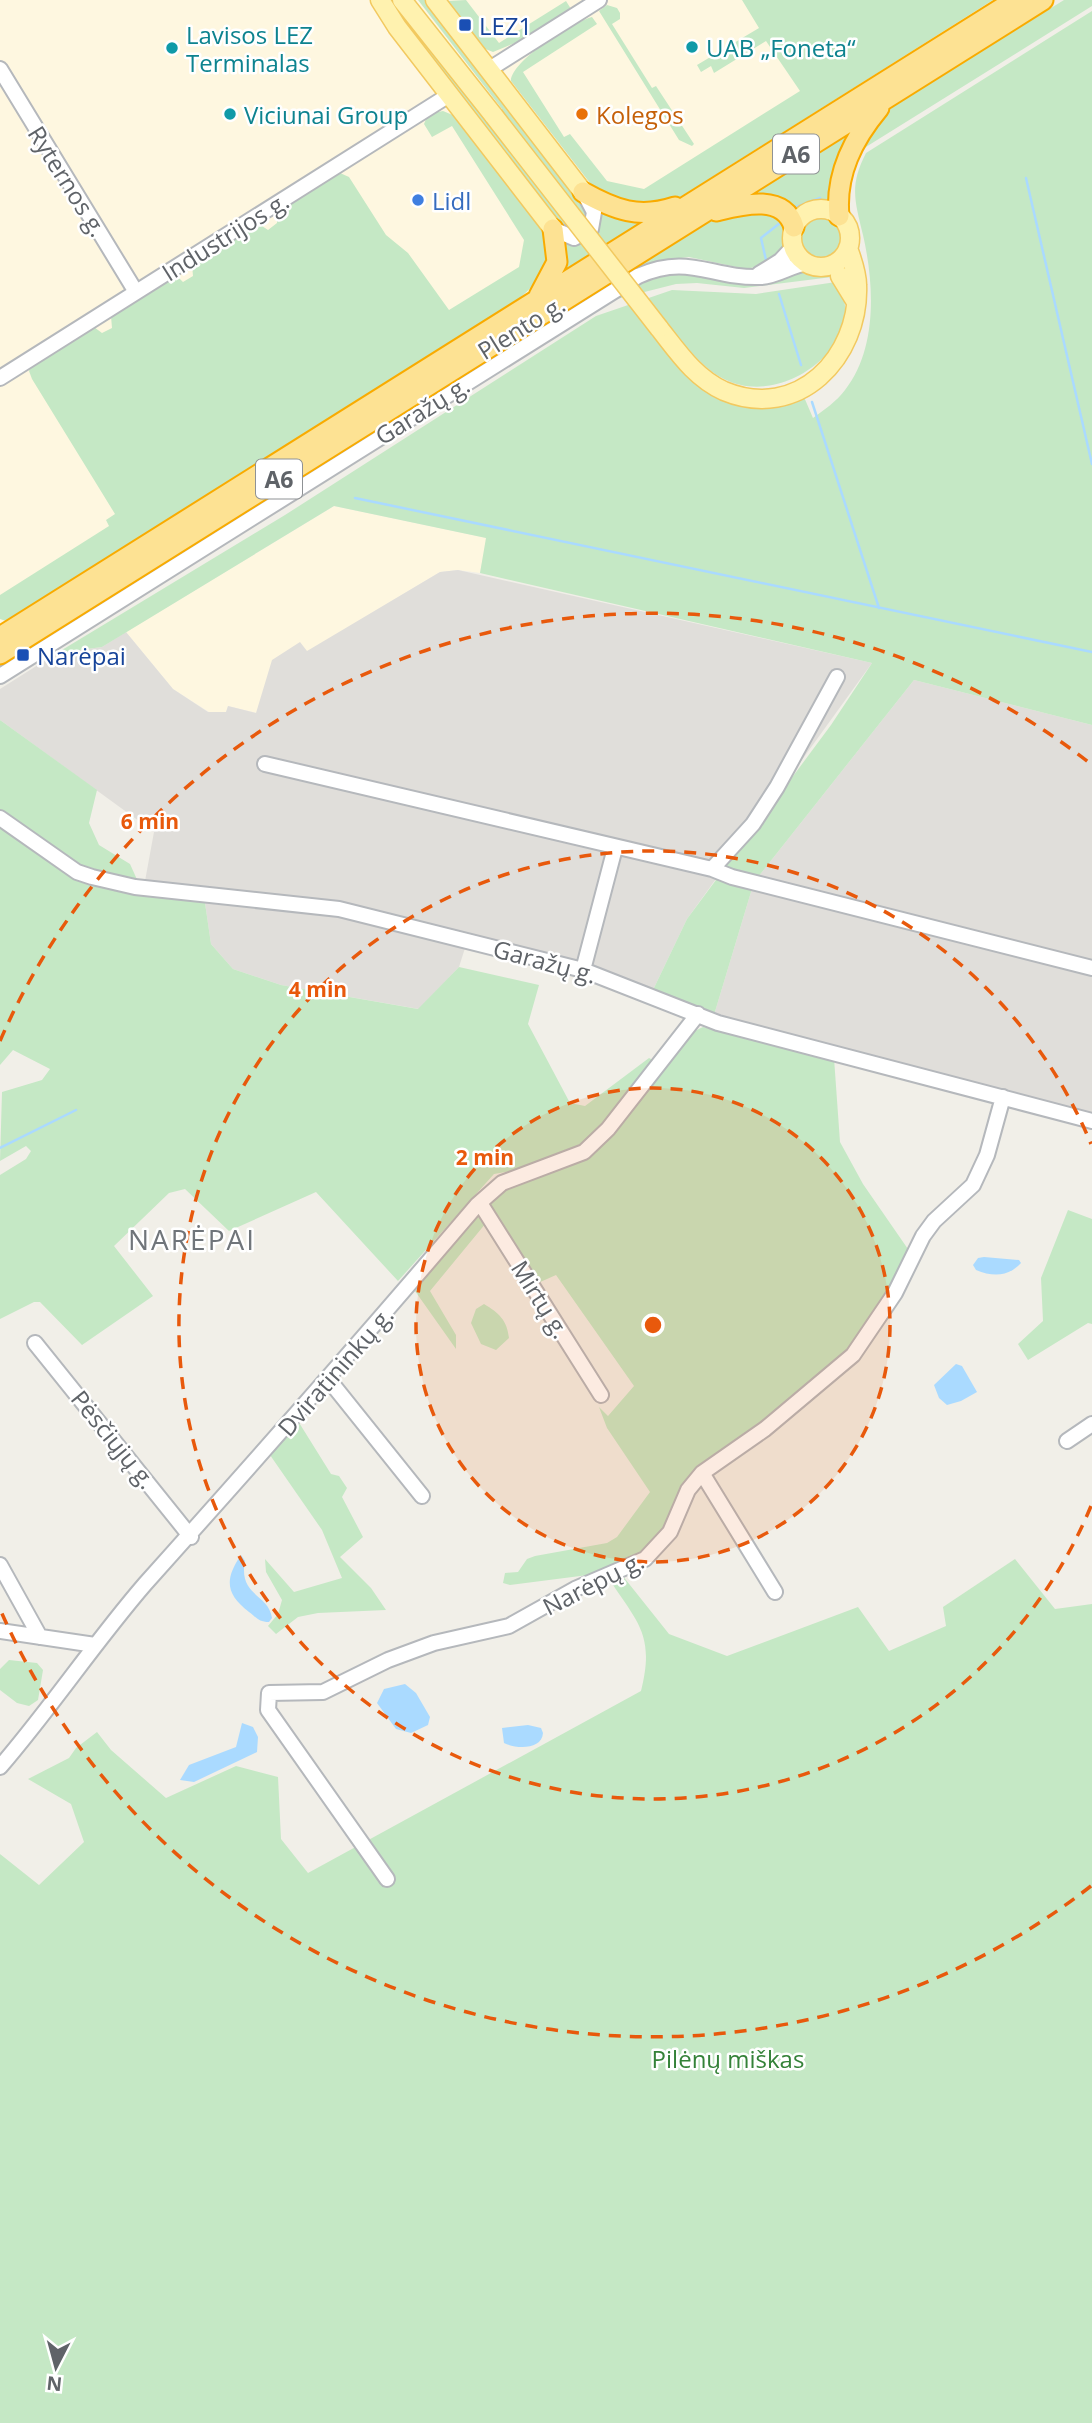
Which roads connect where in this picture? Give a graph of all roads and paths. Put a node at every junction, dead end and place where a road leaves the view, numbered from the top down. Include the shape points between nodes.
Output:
1 (380, 0) edge
2 (435, 0) edge
3 (599, 0) edge
4 (1015, 0) edge
5 (1043, 0) edge
6 (407, 3) edge
7 (0, 69) edge
8 (488, 70) junction
9 (891, 94) junction
10 (449, 95) junction
11 (583, 192) junction
12 (699, 206) junction
13 (839, 216) junction
14 (553, 229) junction
15 (794, 237) junction
16 (848, 248) junction
17 (808, 264) junction
18 (835, 270) junction
19 (754, 277) junction
20 (136, 292) junction
21 (536, 300) junction
22 (856, 302) junction
23 (0, 378) edge
24 (9, 626) edge
25 (0, 638) edge
26 (0, 654) edge
27 (0, 676) edge
28 (837, 677) dead end
29 (265, 764) dead end
30 (0, 818) edge
31 (615, 848) junction
32 (712, 870) junction
33 (1092, 968) edge
34 (583, 970) junction
35 (698, 1014) junction
36 (1003, 1097) junction
37 (1092, 1121) edge
38 (480, 1203) junction
39 (35, 1343) dead end
40 (329, 1380) junction
41 (601, 1395) dead end
42 (1092, 1424) edge
43 (1067, 1441) dead end
44 (702, 1473) junction
45 (422, 1496) dead end
46 (191, 1537) junction
47 (0, 1565) edge
48 (775, 1592) dead end
49 (0, 1631) edge
50 (40, 1637) junction
51 (94, 1644) junction
52 (0, 1767) edge
53 (387, 1879) dead end

1 - 10 main road
2 - 8 main road
3 - 8 street
4 - 12 highway, Plento g. / A6
5 - 9 highway, Plento g. / A6
6 - 22 main road, bridge via 659,328 710,383 738,395 770,398 803,388 830,368 848,341
7 - 20 street, Ryternos g.
8 - 11 main road
9 - 12 highway, Plento g. / A6
9 - 13 highway via 850,148 839,191
10 - 14 main road
10 - 20 street, Industrijos g.
11 - 12 highway via 612,208 634,213
11 - 14 street via 594,212 591,229 574,238
12 - 15 highway via 762,204 785,211
12 - 21 highway, Plento g. / A6
12 - 26 highway, Plento g. / A6
13 - 15 main road via 814,210 806,214
13 - 16 main road via 849,231
14 - 21 highway via 557,262
15 - 17 main road
15 - 19 street via 780,261
16 - 18 main road
16 - 22 main road via 856,270
17 - 18 main road
17 - 19 street, Garažų g.
18 - 22 main road
19 - 27 street, Garažų g. via 675,265 638,276
20 - 23 street, Industrijos g.
21 - 24 highway, Plento g. / A6
24 - 25 highway, Plento g. / A6
28 - 32 street via 777,787
29 - 31 street
30 - 34 street, Garažų g. via 77,872 92,877 135,887 339,909
31 - 32 street
31 - 34 street
32 - 33 street
34 - 35 street, Garažų g.
35 - 36 street, Garažų g.
35 - 38 street, Dviratininkų g. via 608,1129 584,1152 502,1183
36 - 37 street, Garažų g.
36 - 44 street, Narėpų g. via 987,1155 973,1185 934,1221 895,1293 853,1355 765,1429
38 - 40 street, Dviratininkų g.
38 - 41 street, Mirtų g.
39 - 46 street, Pėsčiųjų g.
40 - 45 street
40 - 46 street, Dviratininkų g.
42 - 43 street
44 - 48 street
44 - 53 street, Narėpų g. via 688,1490 661,1546 627,1569 575,1589 517,1622 435,1643 323,1692 269,1693 268,1710
46 - 51 street, Dviratininkų g.
47 - 50 street
49 - 50 street
50 - 51 street
51 - 52 street, Dviratininkų g. via 44,1717

